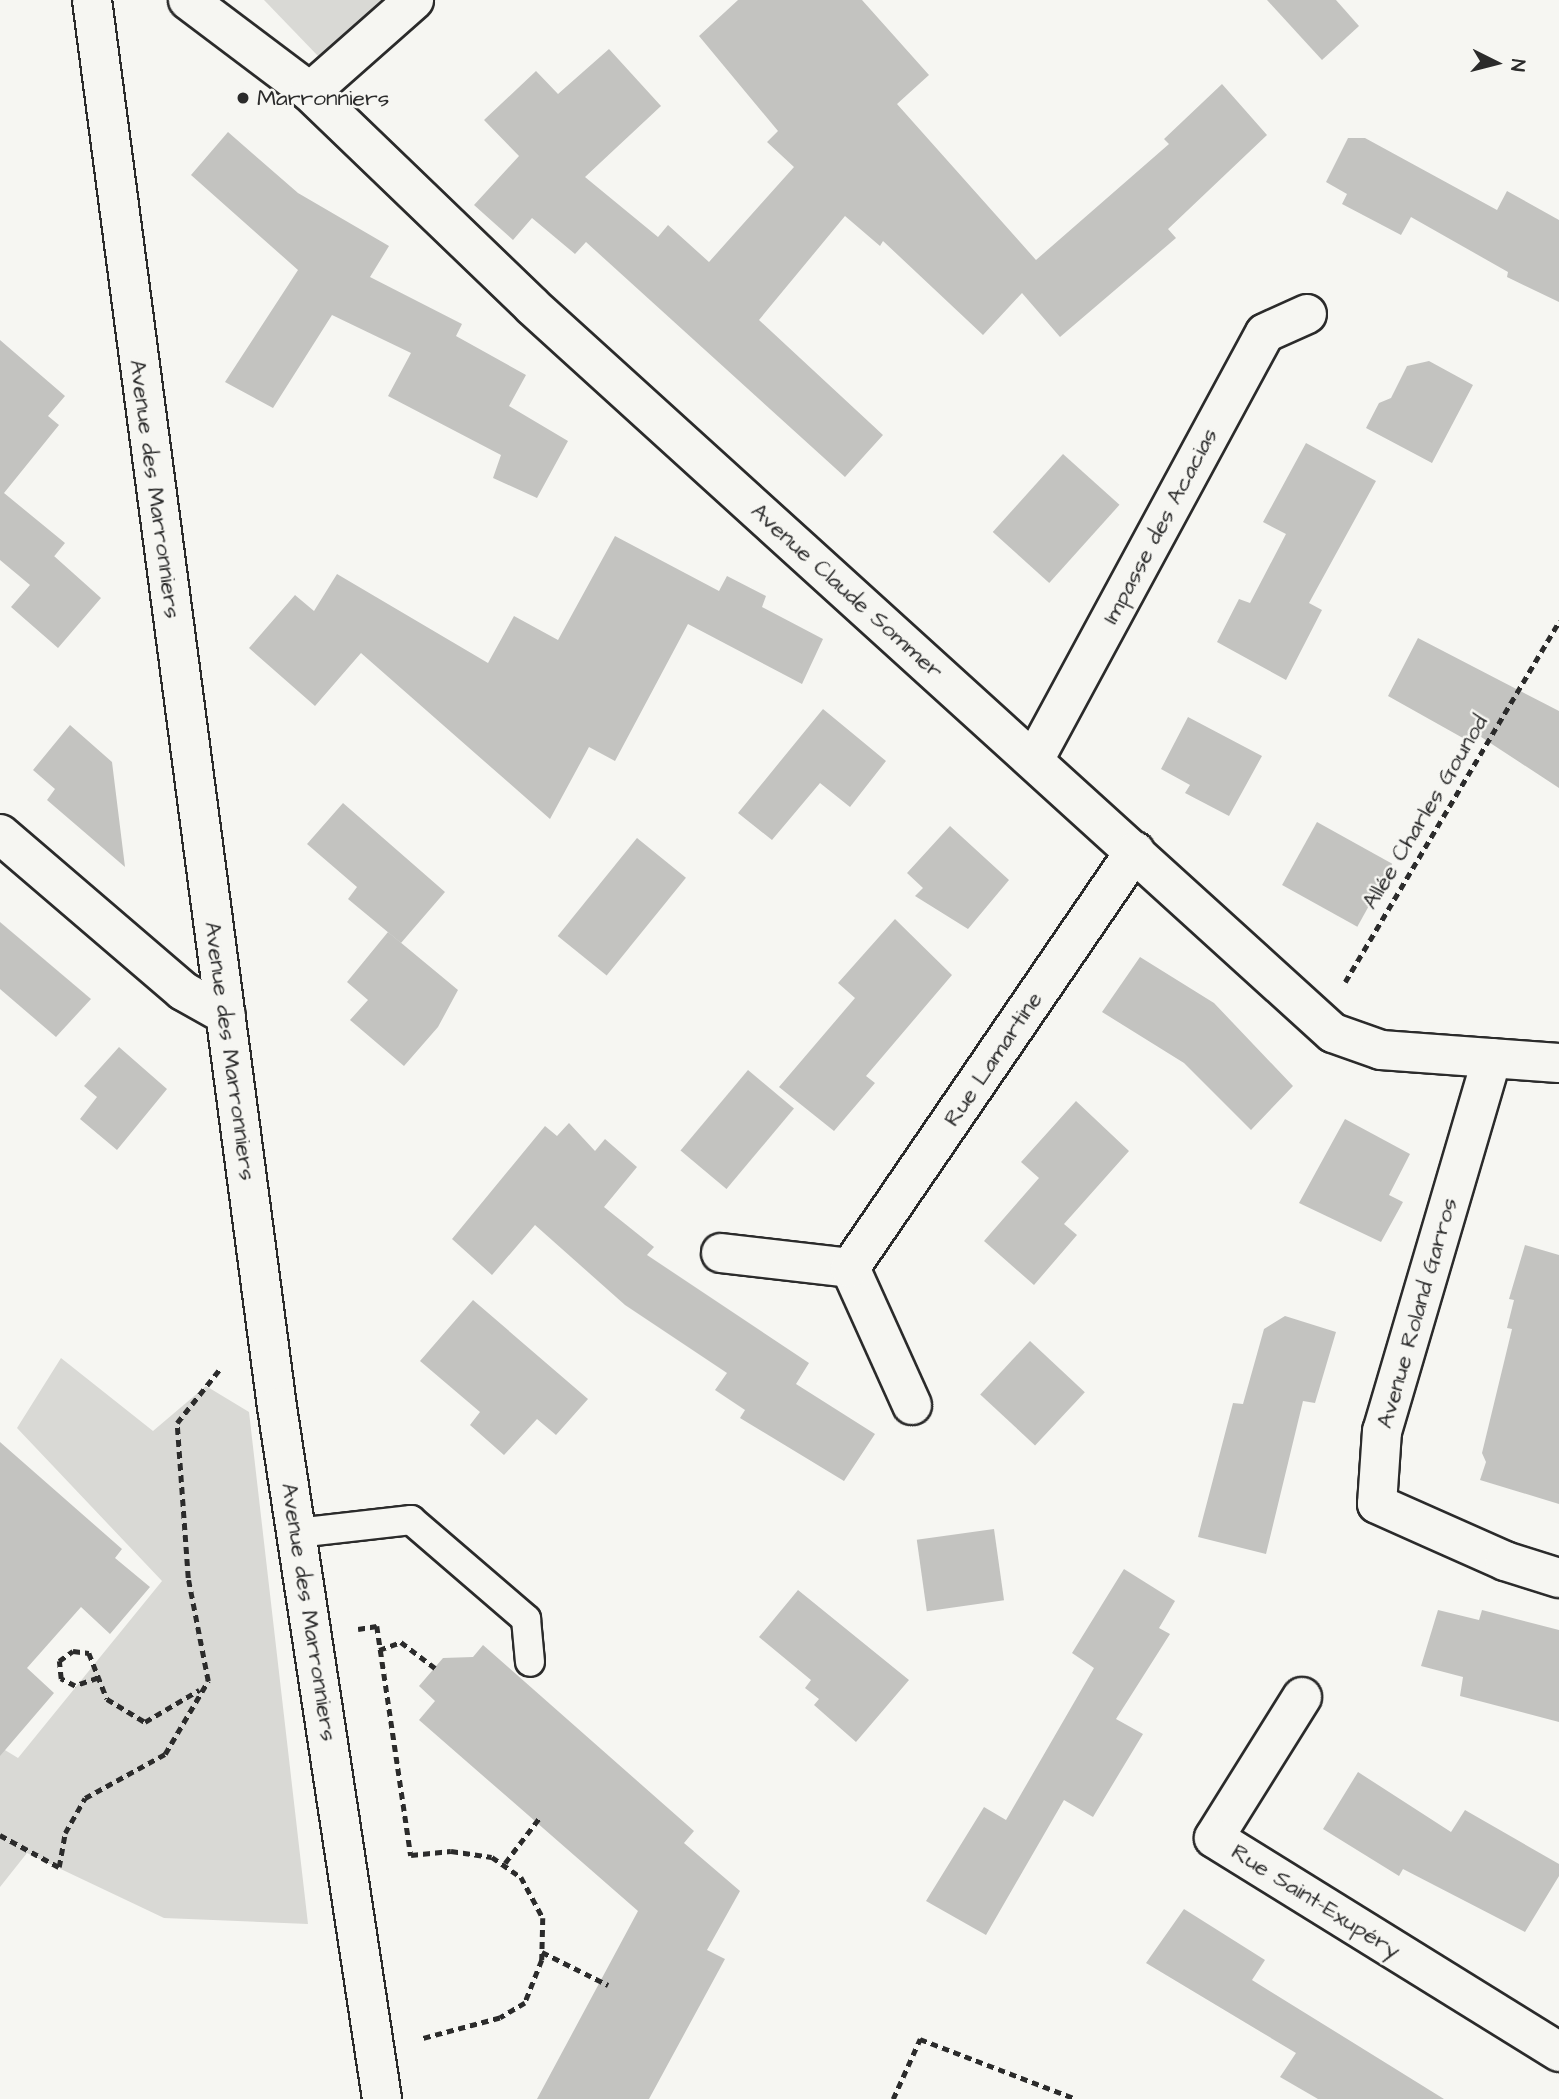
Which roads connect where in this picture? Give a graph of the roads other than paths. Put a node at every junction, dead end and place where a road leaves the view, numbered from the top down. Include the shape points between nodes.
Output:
1 (92, 0) edge
2 (188, 0) edge
3 (414, 0) edge
4 (310, 92) junction
5 (1307, 314) dead end
6 (1034, 760) junction
7 (0, 834) edge
8 (1135, 851) junction
9 (226, 1015) junction
10 (1492, 1058) junction
11 (1559, 1063) edge
12 (721, 1253) dead end
13 (850, 1268) junction
14 (912, 1405) dead end
15 (297, 1533) junction
16 (1559, 1578) edge
17 (530, 1662) dead end
18 (1302, 1697) dead end
19 (1559, 2052) edge
20 (382, 2099) edge

1 - 9 street, Avenue des Marronniers
2 - 4 street, Avenue Claude Sommer
3 - 4 street
4 - 6 street, Avenue Claude Sommer via 532,306
5 - 6 street, Impasse des Acacias via 1265,333
6 - 8 street, Avenue Claude Sommer
7 - 9 street via 183,991
8 - 10 street, Avenue Claude Sommer via 1334,1033 1381,1050
8 - 13 street, Rue Lamartine
9 - 15 street, Avenue des Marronniers
10 - 11 street, Avenue Claude Sommer
10 - 16 street, Avenue Roland Garros via 1382,1431 1377,1504 1505,1561
12 - 13 street
13 - 14 street
15 - 17 lane via 411,1520 526,1619
15 - 20 street, Avenue des Marronniers
18 - 19 street, Rue Saint-Exupéry via 1214,1838

